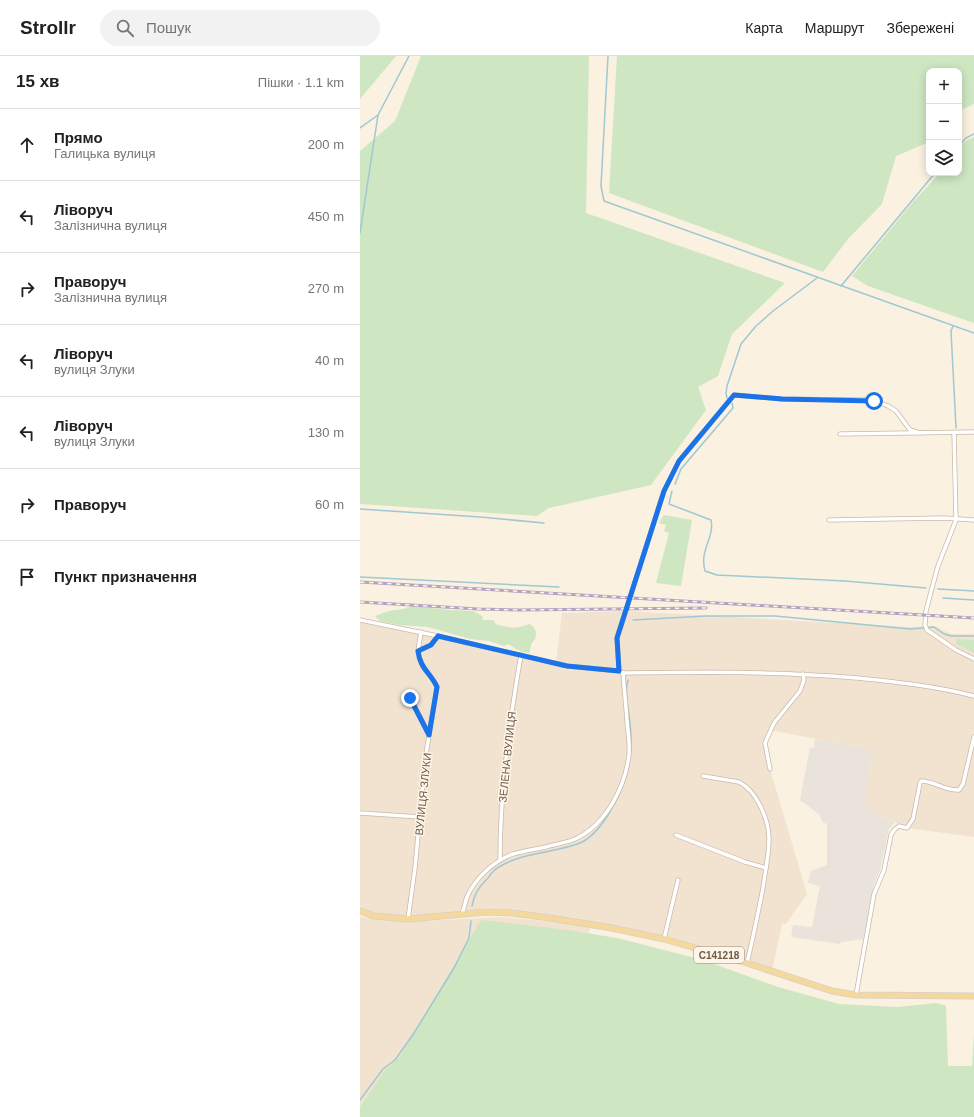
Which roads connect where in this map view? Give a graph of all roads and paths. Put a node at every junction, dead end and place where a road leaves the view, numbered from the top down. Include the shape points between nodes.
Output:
1 (974, 432) edge
2 (920, 433) junction
3 (954, 433) junction
4 (840, 434) dead end
5 (829, 520) dead end
6 (956, 520) junction
7 (974, 520) edge
8 (360, 620) edge
9 (421, 632) junction
10 (438, 636) junction
11 (418, 651) junction
12 (521, 655) junction
13 (974, 659) edge
14 (621, 672) junction
15 (804, 674) junction
16 (974, 696) edge
17 (410, 698) dead end
18 (429, 735) junction
19 (974, 737) edge
20 (770, 769) dead end
21 (703, 776) dead end
22 (360, 813) edge
23 (420, 817) junction
24 (676, 835) dead end
25 (500, 860) junction
26 (766, 868) junction
27 (678, 880) dead end
28 (360, 911) edge
29 (462, 914) junction
30 (408, 919) junction
31 (664, 939) junction
32 (747, 963) junction
33 (856, 995) junction
34 (974, 996) edge

1 - 3 street
2 - 3 street
2 - 4 street
2 - 14 street via 910,430 896,411 878,402 734,395 679,461 664,491 617,638
3 - 6 street
5 - 6 street
6 - 7 street
6 - 13 street via 938,566 925,625 927,630
8 - 9 street
9 - 10 street
9 - 11 street, ВУЛИЦЯ ЗЛУКИ
10 - 11 street via 431,645
10 - 12 street
11 - 18 street, ВУЛИЦЯ ЗЛУКИ via 424,670 437,687
12 - 14 street via 567,666
12 - 25 street, ЗЕЛЕНА ВУЛИЦЯ via 504,767
14 - 15 street
14 - 25 street via 629,754 624,778 606,812 587,833 574,840
15 - 16 street via 904,682
15 - 20 street via 800,691 774,723 765,743
17 - 18 street
18 - 23 street, ВУЛИЦЯ ЗЛУКИ
19 - 33 street via 963,784 959,790 921,781 912,819 907,828 899,826 891,835 884,870 874,894
21 - 26 street via 744,784 758,801 765,817 769,838
22 - 23 street
23 - 30 street, ВУЛИЦЯ ЗЛУКИ
24 - 26 street
25 - 29 street via 474,884
26 - 32 street
27 - 31 street
28 - 30 main road, С141218 via 374,916
29 - 30 main road, С141218
29 - 31 main road, С141218 via 512,913 612,928
31 - 32 main road, С141218
32 - 33 main road, С141218 via 832,991
33 - 34 main road, С141218

